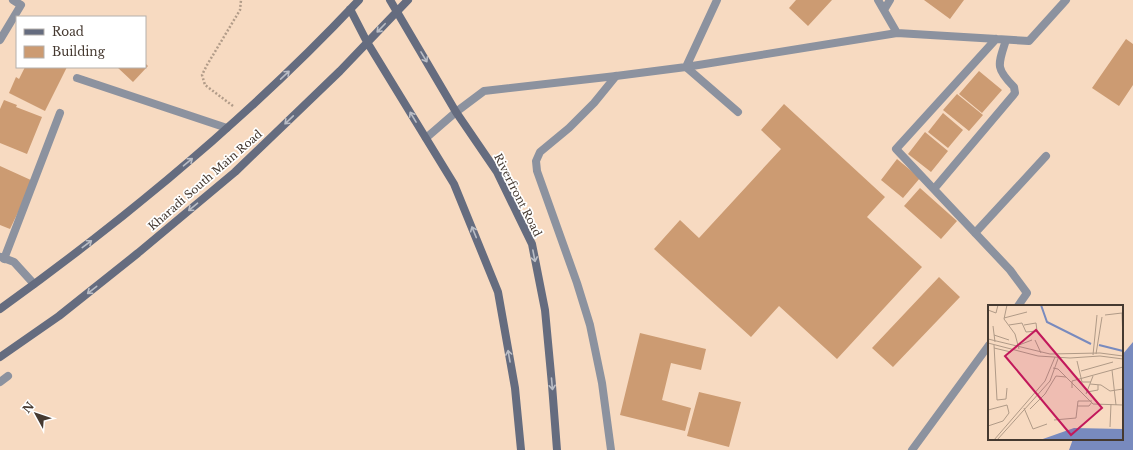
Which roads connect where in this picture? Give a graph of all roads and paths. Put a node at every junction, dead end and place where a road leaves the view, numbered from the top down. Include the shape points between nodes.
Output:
1 (13, 0) edge
2 (241, 0) edge
3 (359, 0) edge
4 (390, 0) edge
5 (408, 0) edge
6 (717, 0) edge
7 (878, 0) edge
8 (890, 0) edge
9 (1066, 0) edge
10 (350, 9) junction
11 (884, 10) junction
12 (396, 12) junction
13 (896, 33) junction
14 (996, 39) junction
15 (0, 40) edge
16 (1006, 40) junction
17 (367, 42) junction
18 (686, 67) junction
19 (616, 76) junction
20 (77, 78) dead end
21 (456, 112) junction
22 (738, 112) dead end
23 (60, 113) dead end
24 (243, 113) junction
25 (227, 128) junction
26 (426, 138) junction
27 (1046, 156) dead end
28 (934, 190) junction
29 (975, 233) junction
30 (2, 258) edge
31 (34, 284) junction
32 (1019, 305) edge
33 (0, 309) edge
34 (988, 346) edge
35 (0, 357) edge
36 (8, 376) dead end
37 (0, 382) edge
38 (521, 450) edge
39 (557, 450) edge
40 (611, 450) edge
41 (912, 450) edge

1 - 15 street via 20,5
2 - 24 path via 240,10 202,75 205,85
3 - 10 main road
4 - 12 main road, Riverfront Road
5 - 12 main road, Kharadi South Main Road
6 - 18 street
7 - 11 street
8 - 11 street
9 - 16 street via 1029,41
10 - 17 main road
24 -> 10 main road via 303,58
11 - 13 street
12 -> 17 main road, Kharadi South Main Road
12 -> 21 main road, Riverfront Road
13 - 14 street
13 - 18 street
14 - 16 street
14 - 28 street via 896,149
16 - 28 street via 1000,69 1015,93
26 -> 17 main road
17 -> 35 main road, Kharadi South Main Road via 235,172 59,316
18 - 19 street
18 - 22 street
19 - 21 street via 484,91
19 - 40 street via 594,103 540,152 536,161 537,171 590,325 602,383
20 - 25 street
21 - 26 street
21 -> 39 main road, Riverfront Road via 497,172 532,244 545,310
23 - 30 street
24 - 25 main road
31 -> 25 main road via 114,224
38 -> 26 main road via 515,388 498,292 454,184
27 - 29 street
28 - 29 street
29 - 32 street via 1010,270 1027,293
30 - 31 street via 14,262
31 - 33 main road
34 - 41 street
36 - 37 street

